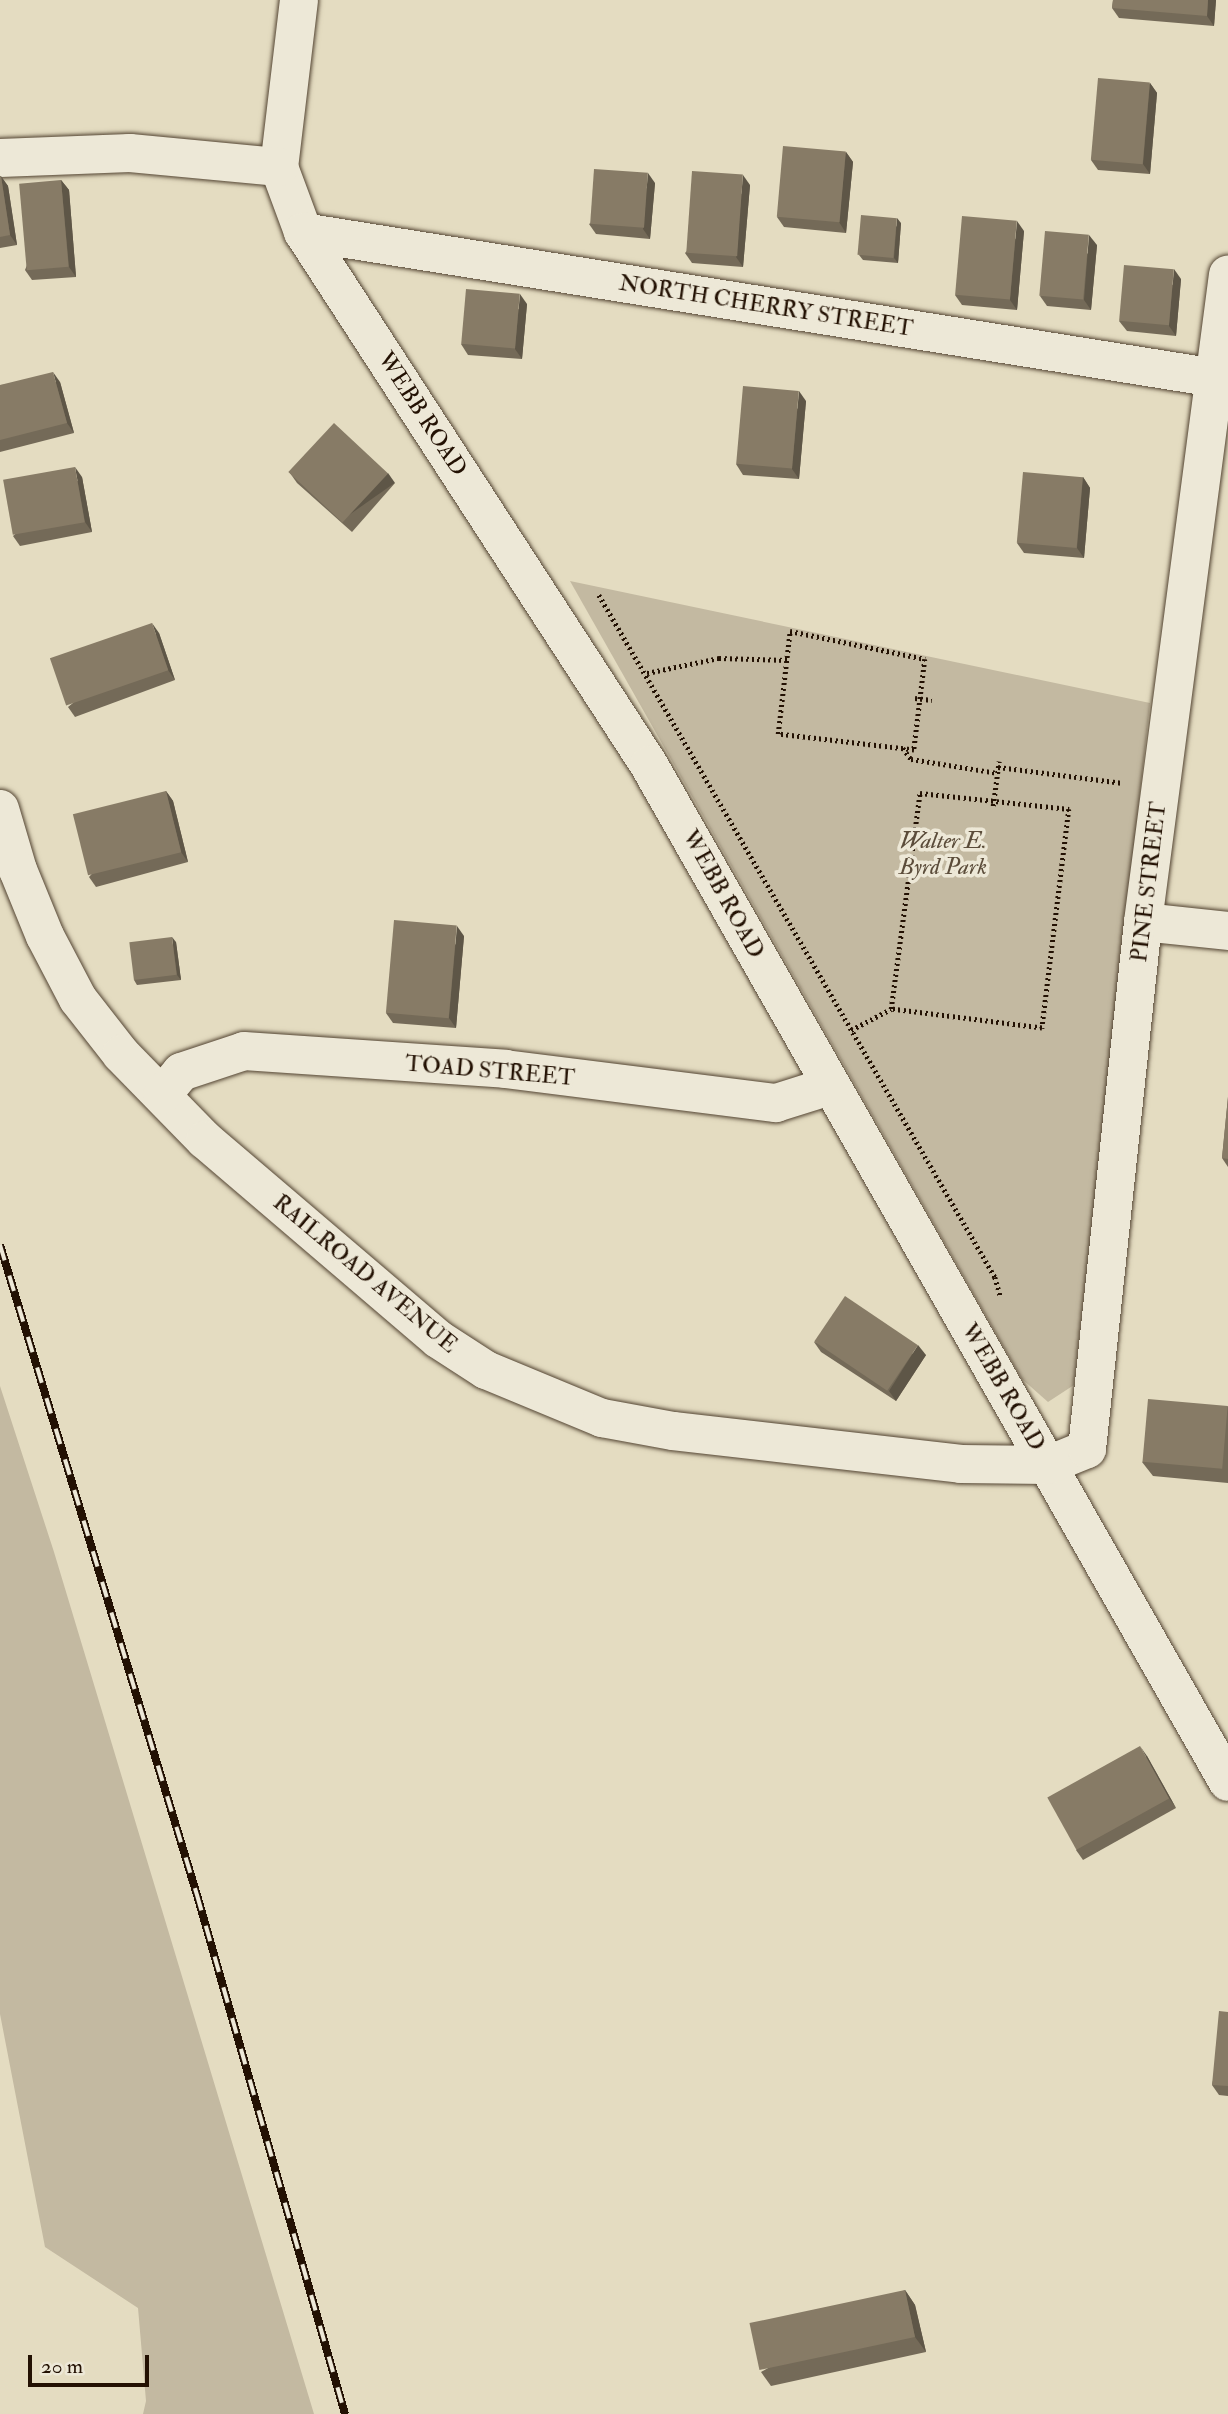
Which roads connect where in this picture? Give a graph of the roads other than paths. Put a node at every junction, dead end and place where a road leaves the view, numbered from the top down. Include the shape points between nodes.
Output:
1 (299, 0) edge
2 (0, 158) edge
3 (279, 167) junction
4 (303, 232) junction
5 (1228, 275) edge
6 (1220, 379) edge
7 (0, 809) edge
8 (1143, 922) junction
9 (1228, 931) edge
10 (830, 1086) junction
11 (162, 1095) junction
12 (1048, 1465) junction
13 (1228, 1782) edge

1 - 3 street, WEBB ROAD
2 - 3 street via 130,153
3 - 4 street, WEBB ROAD
4 - 6 street, NORTH CHERRY STREET
4 - 10 street, WEBB ROAD via 642,753
5 - 6 street, PINE STREET
6 - 8 street, PINE STREET
7 - 11 street, RAILROAD AVENUE via 18,870 78,999 121,1054
8 - 9 street
8 - 12 street, PINE STREET via 1087,1449
10 - 11 street, TOAD STREET via 776,1103 505,1069 244,1051 181,1072
10 - 12 street, WEBB ROAD
11 - 12 street, RAILROAD AVENUE via 205,1139 438,1339 486,1370 541,1396 602,1418 673,1431 961,1464
12 - 13 street, WEBB ROAD

